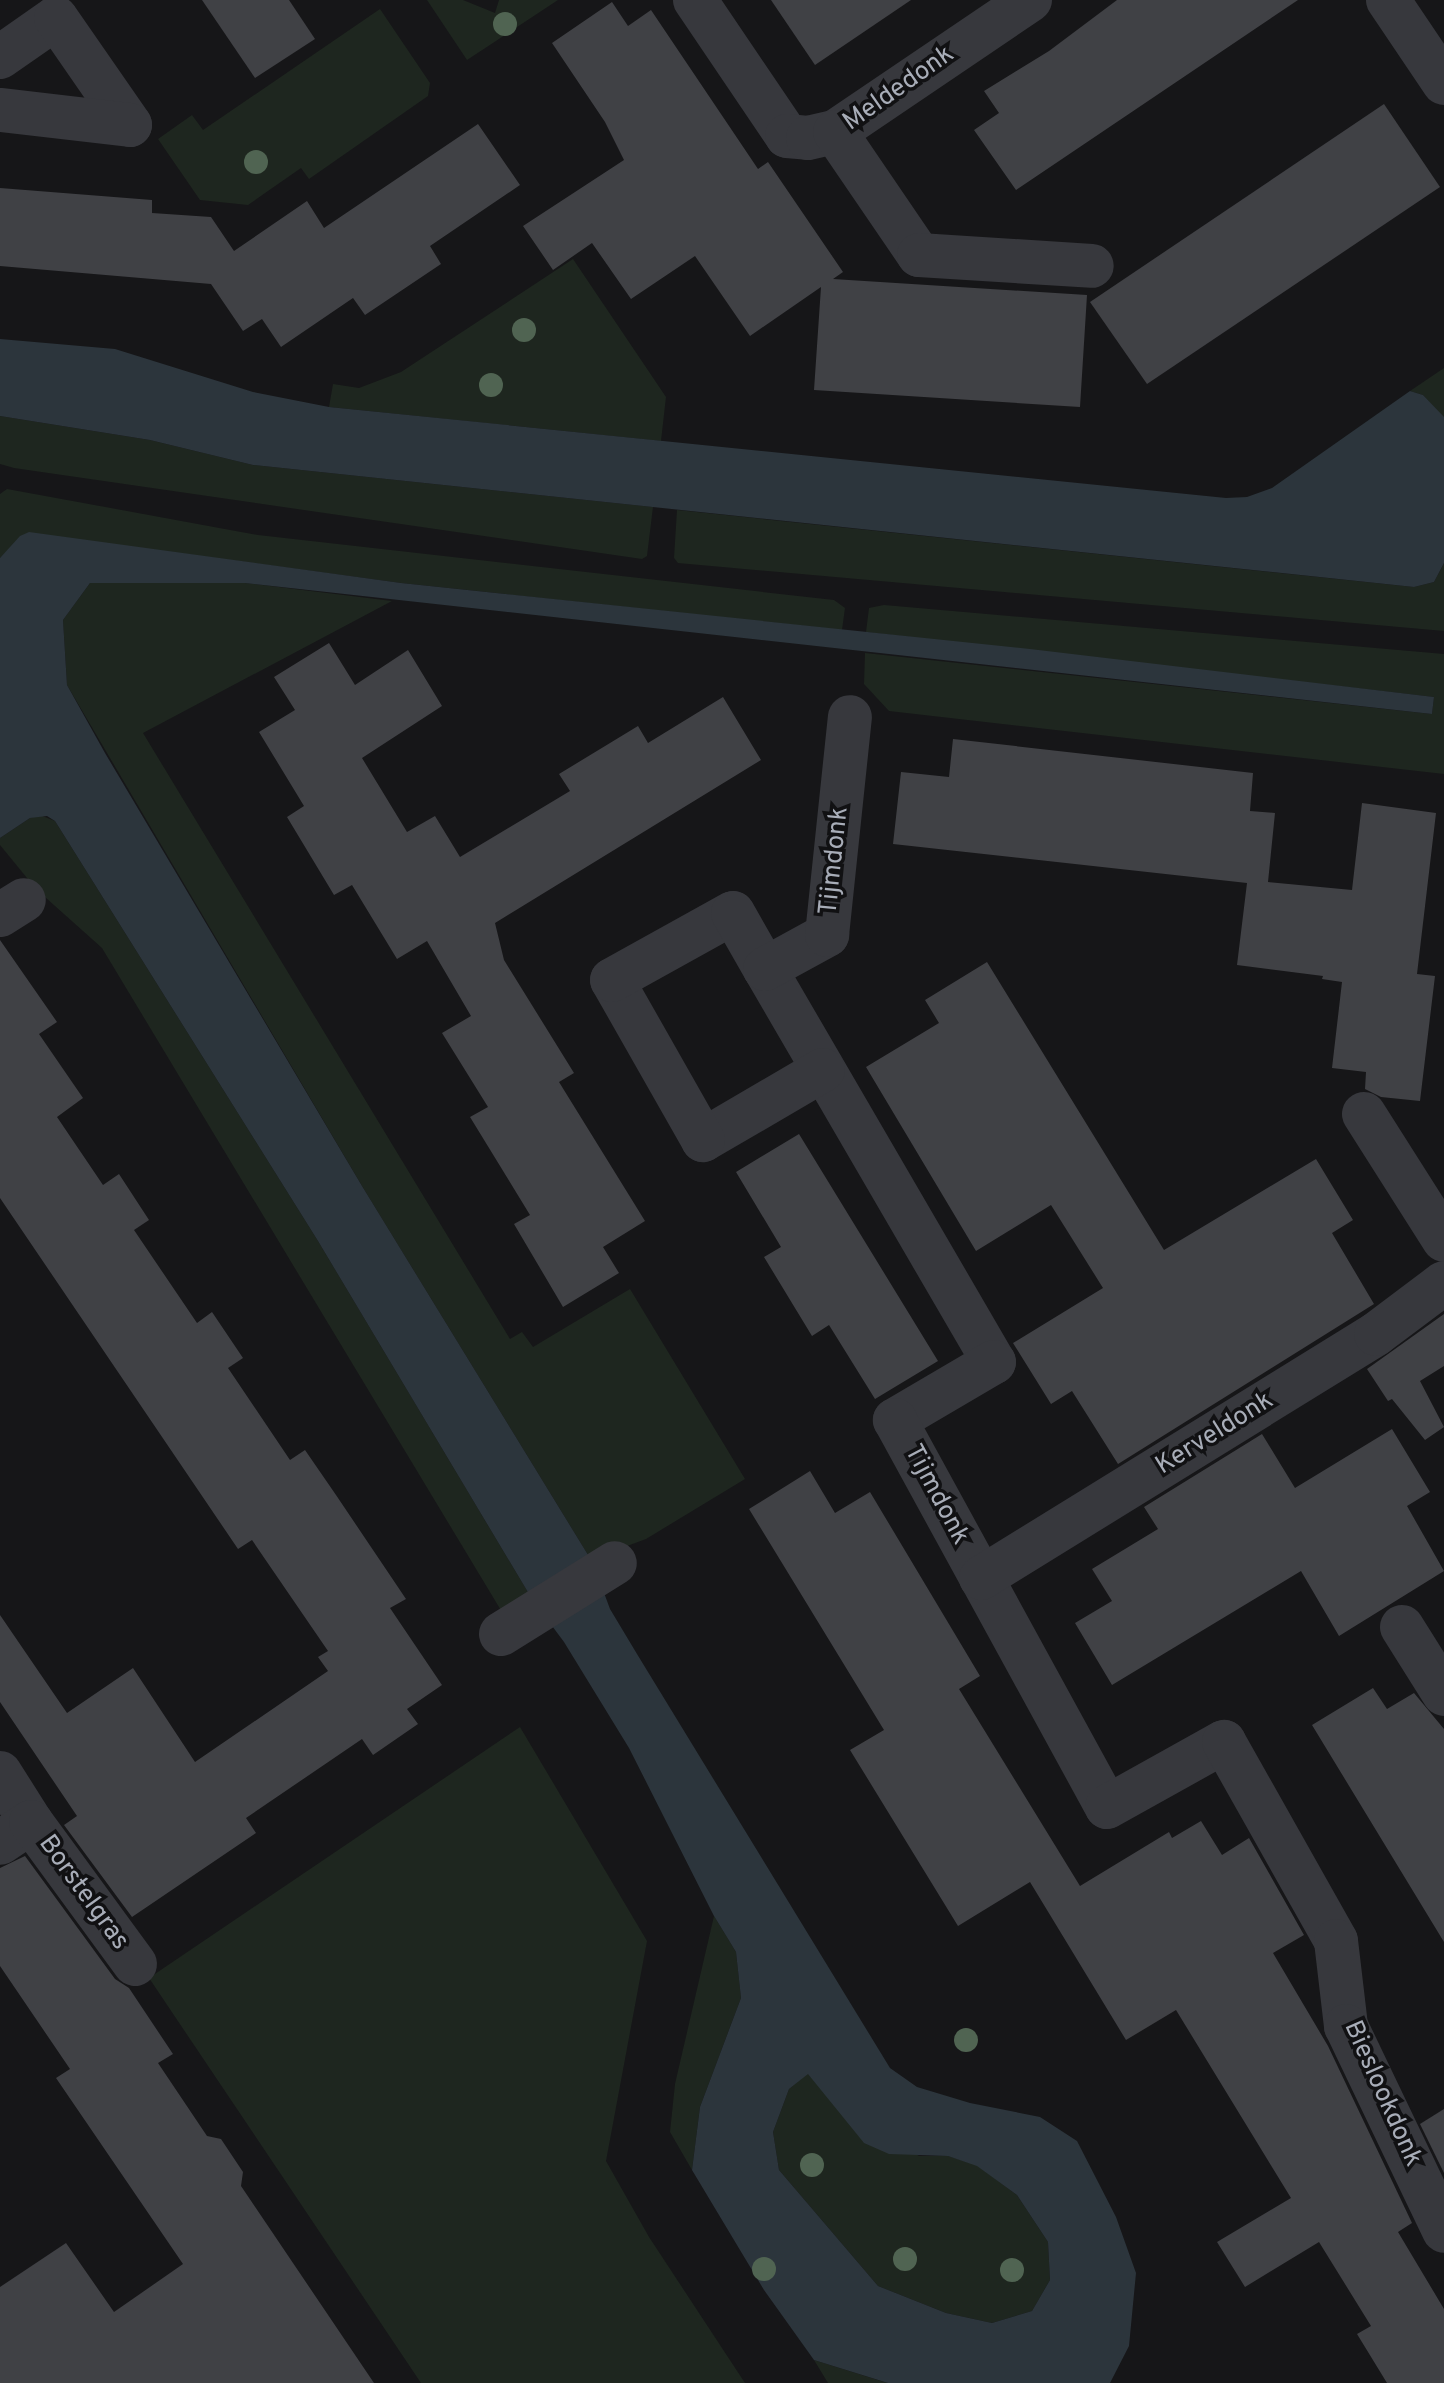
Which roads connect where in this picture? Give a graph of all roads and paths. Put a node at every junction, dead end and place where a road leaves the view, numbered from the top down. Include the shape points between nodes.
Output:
1 (695, 0) edge
2 (1030, 0) edge
3 (1388, 0) edge
4 (0, 57) edge
5 (1444, 83) edge
6 (0, 110) edge
7 (835, 132) junction
8 (1092, 266) dead end
9 (850, 717) dead end
10 (765, 969) junction
11 (823, 1070) junction
12 (1364, 1114) dead end
13 (1444, 1240) edge
14 (1444, 1283) edge
15 (615, 1563) dead end
16 (981, 1578) junction
17 (1402, 1627) dead end
18 (501, 1634) dead end
19 (1444, 1694) edge
20 (1224, 1742) joint
21 (0, 1773) edge
22 (15, 1833) edge
23 (135, 1964) dead end
24 (1444, 2231) edge

1 - 7 street via 787,136
2 - 7 street, Meldedonk
3 - 5 street
4 - 6 street via 56,18 130,125
7 - 8 street, Meldedonk via 919,255
9 - 10 street, Tijmdonk via 827,935
10 - 11 street, Tijmdonk
10 - 11 street, Tijmdonk via 733,913 612,980 703,1140
11 - 16 street, Tijmdonk via 994,1362 895,1420
12 - 13 street
14 - 16 street, Kerveldonk via 1376,1334
15 - 18 street
16 - 20 street, Tijmdonk via 1107,1807
17 - 19 street
20 - 24 street, Bieslookdonk via 1336,1941 1346,2026
21 - 22 street, Borstelgras
22 - 23 street, Borstelgras

